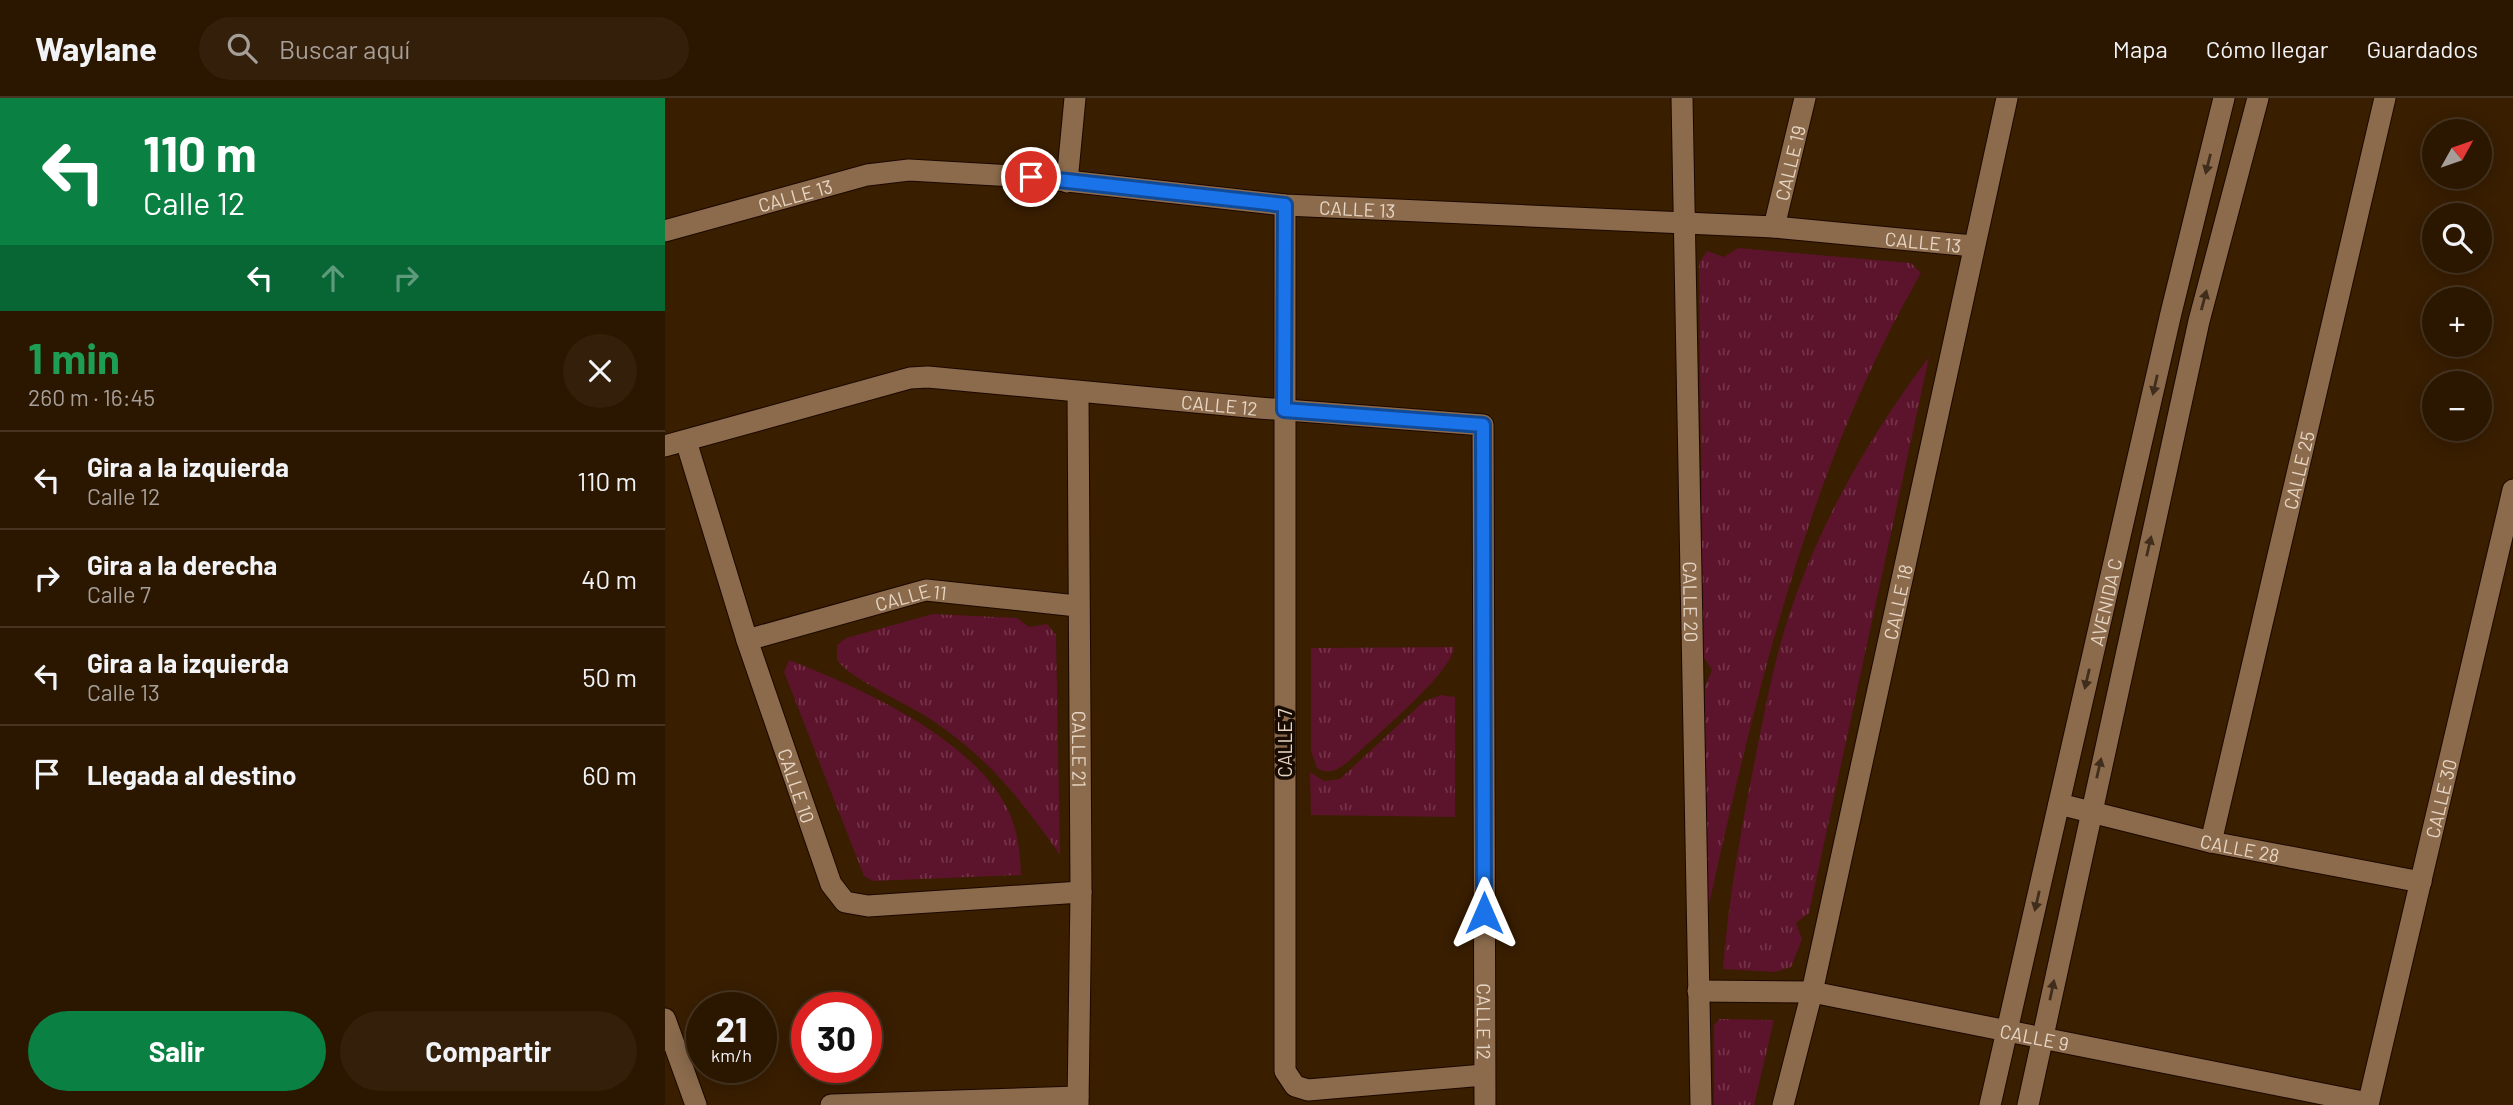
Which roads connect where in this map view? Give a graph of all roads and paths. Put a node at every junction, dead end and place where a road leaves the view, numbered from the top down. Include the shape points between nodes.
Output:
1 (1075, 98) edge
2 (1682, 98) edge
3 (1805, 98) edge
4 (2007, 98) edge
5 (2224, 98) edge
6 (2258, 98) edge
7 (2385, 98) edge
8 (1067, 182) junction
9 (1285, 205) junction
10 (1684, 224) junction
11 (1774, 227) junction
12 (665, 231) edge
13 (1973, 246) junction
14 (1078, 392) junction
15 (1284, 410) junction
16 (686, 441) junction
17 (665, 446) edge
18 (2513, 490) edge
19 (1077, 606) junction
20 (747, 640) junction
21 (2059, 804) junction
22 (2090, 811) junction
23 (2211, 842) junction
24 (2421, 883) junction
25 (1081, 892) junction
26 (1698, 991) junction
27 (1812, 992) junction
28 (665, 1019) edge
29 (2008, 1030) junction
30 (2042, 1037) junction
31 (1485, 1075) junction
32 (1078, 1101) edge
33 (2368, 1104) edge
34 (696, 1105) edge
35 (831, 1105) edge
36 (1485, 1105) edge
37 (1701, 1105) edge
38 (1783, 1105) edge
39 (1990, 1105) edge
40 (2028, 1105) edge

1 - 8 street
2 - 10 street, CALLE 20
3 - 11 street, CALLE 19
4 - 13 street, CALLE 18
5 -> 21 street, AVENIDA C
22 -> 6 street, AVENIDA C via 2199,321
7 - 23 street, CALLE 25
8 - 9 street, CALLE 13
8 - 12 street, CALLE 13 via 946,171 867,175
9 - 10 street, CALLE 13
9 - 15 street, CALLE 7
10 - 11 street, CALLE 13
10 - 26 street, CALLE 20
11 - 13 street, CALLE 13
13 - 27 street, CALLE 18
14 - 15 street, CALLE 12
14 - 16 street, CALLE 12 via 909,378
14 - 19 street, CALLE 21
15 - 31 street, CALLE 12 via 1483,425
15 - 31 street, CALLE 7 via 1285,1071 1295,1086 1308,1090
16 - 17 street, CALLE 12
16 - 20 street, CALLE 10
18 - 24 street, CALLE 30
19 - 20 street, CALLE 11 via 926,590
19 - 25 street, CALLE 21
20 - 25 street, CALLE 10 via 831,884 845,902 868,906
21 - 22 street, CALLE 28
21 -> 29 street, AVENIDA C
22 - 23 street, CALLE 28
30 -> 22 street, AVENIDA C
23 - 24 street, CALLE 28
24 - 33 street, CALLE 30
25 - 32 street, CALLE 21
26 - 27 street, CALLE 9
26 - 37 street, CALLE 20
27 - 29 street, CALLE 9
27 - 38 street, CALLE 18
28 - 34 street
29 - 30 street, CALLE 9
29 - 39 street, AVENIDA C
30 - 33 street, CALLE 9
30 - 40 street, AVENIDA C
31 - 36 street, CALLE 12
32 - 35 street

